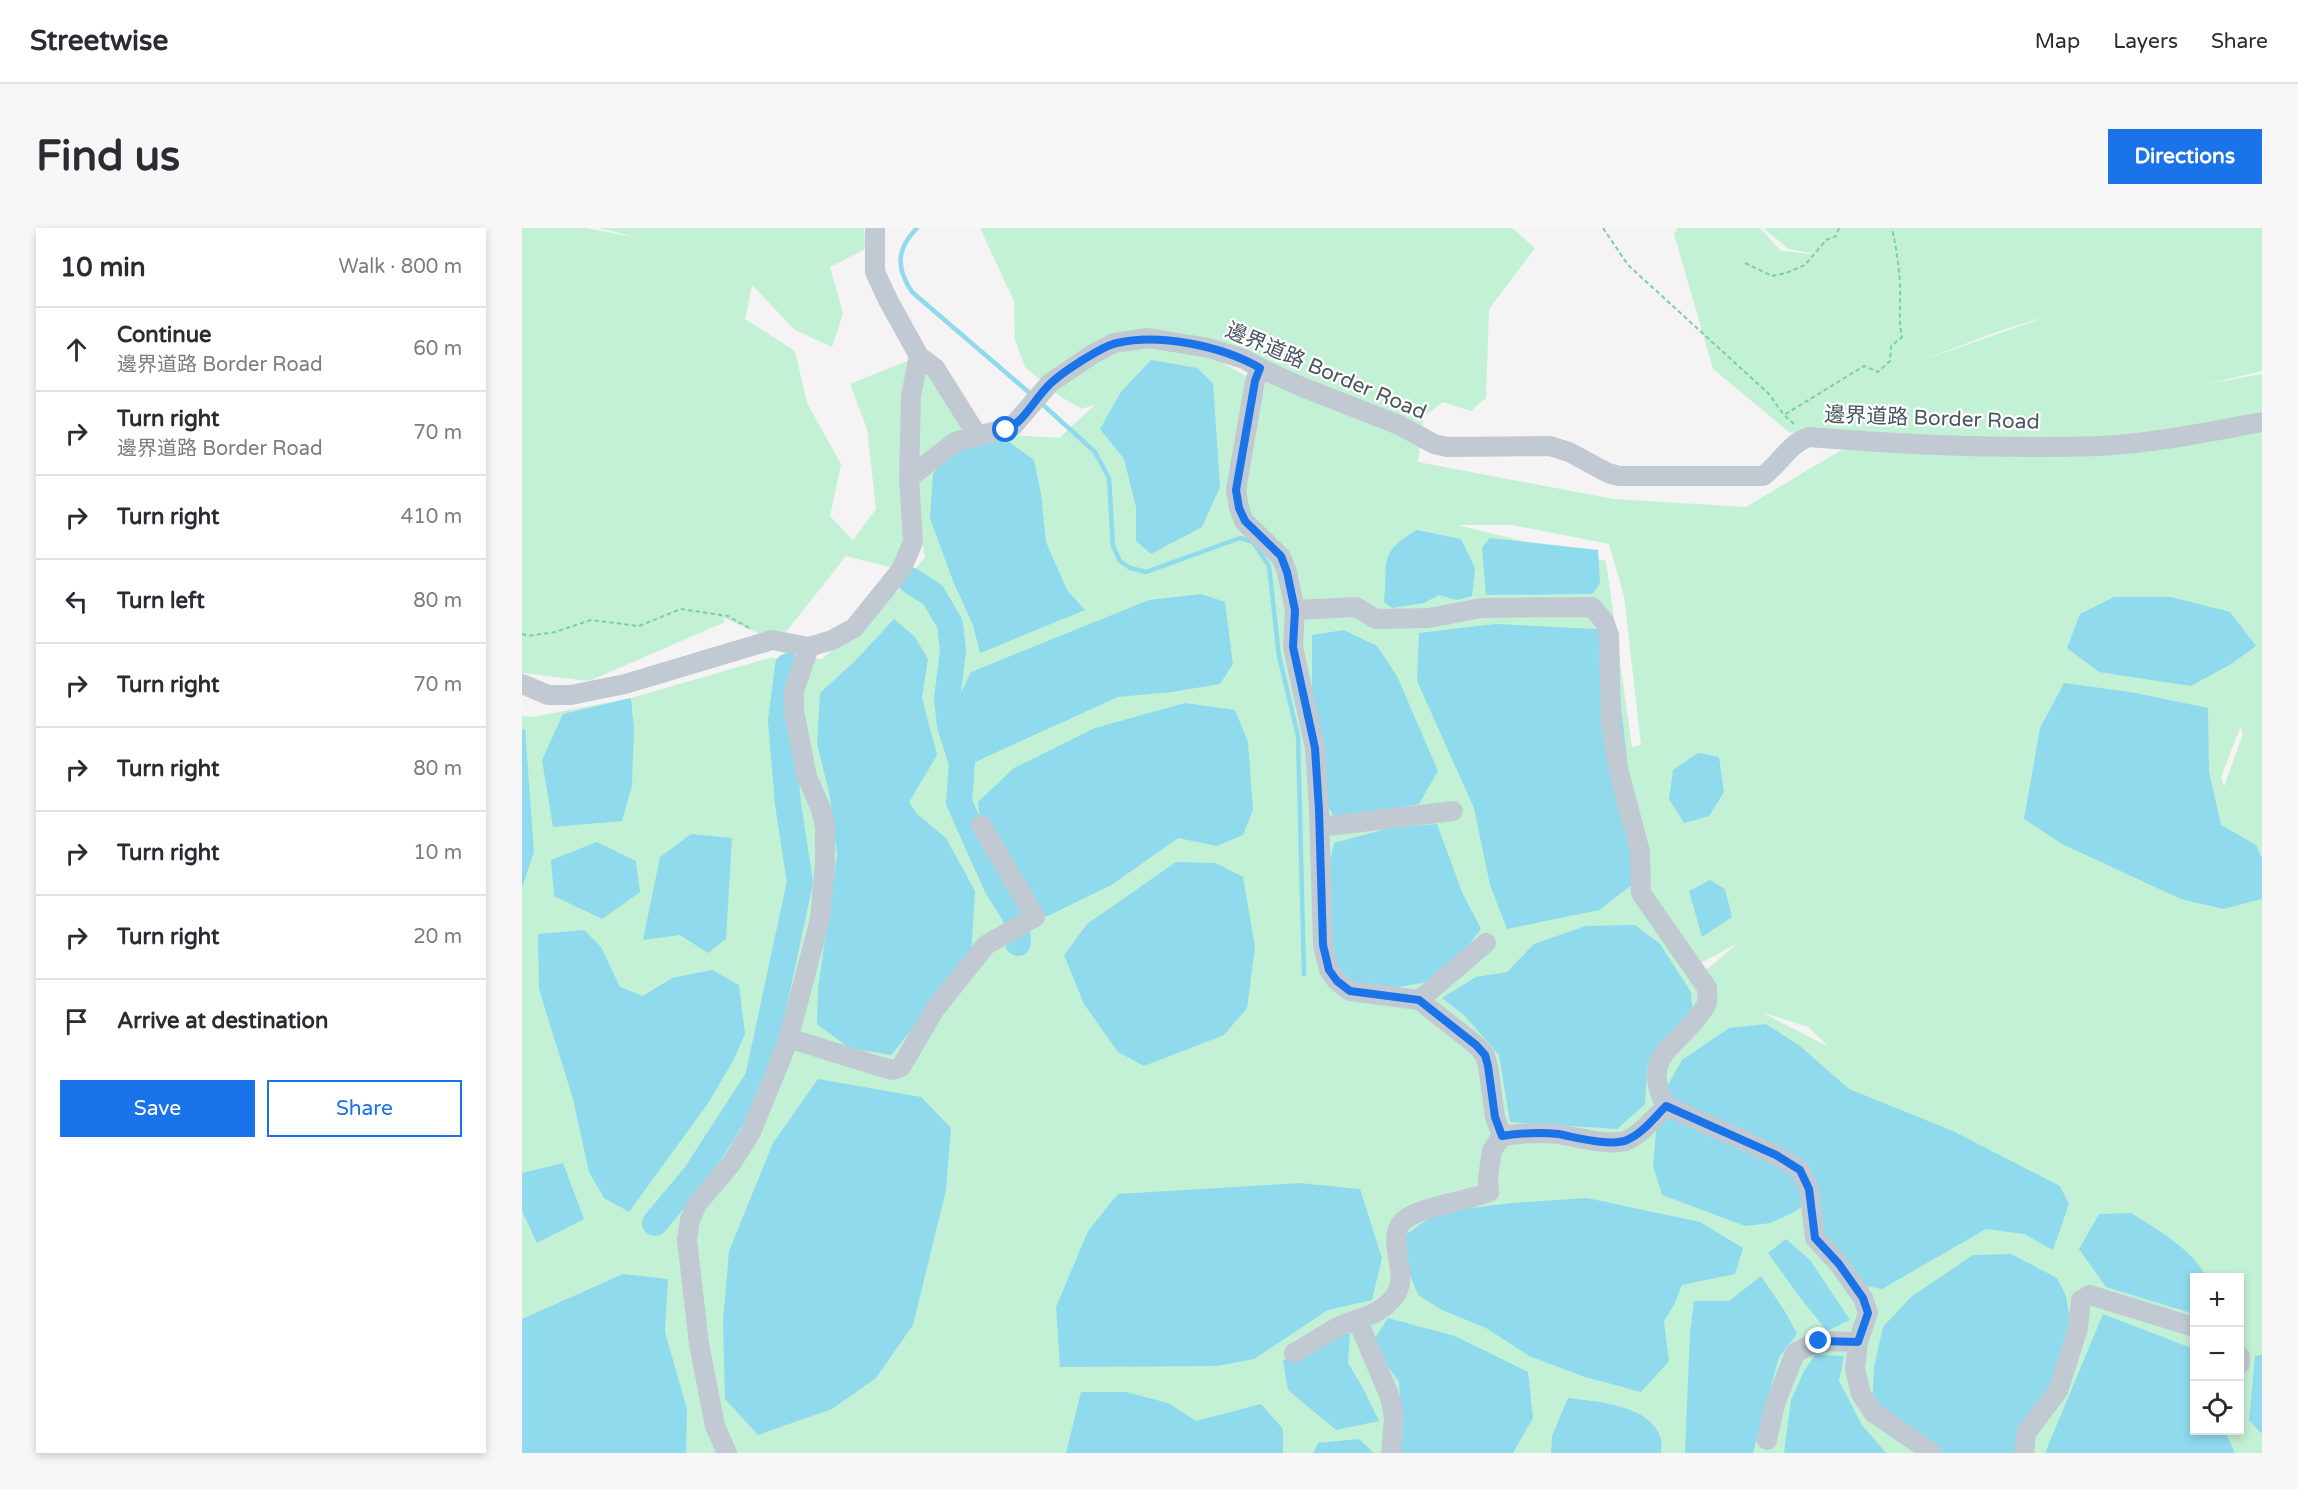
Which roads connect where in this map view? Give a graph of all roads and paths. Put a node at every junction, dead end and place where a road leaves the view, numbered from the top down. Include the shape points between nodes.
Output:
1 (874, 228) edge
2 (1603, 228) edge
3 (1839, 228) edge
4 (1892, 228) edge
5 (1745, 262) dead end
6 (919, 356) junction
7 (1260, 368) junction
8 (1784, 415) junction
9 (2262, 422) edge
10 (977, 435) junction
11 (1809, 437) junction
12 (909, 478) junction
13 (1295, 610) junction
14 (522, 634) edge
15 (772, 640) junction
16 (809, 647) junction
17 (522, 684) edge
18 (1453, 811) dead end
19 (981, 825) dead end
20 (1320, 827) junction
21 (1486, 943) dead end
22 (1419, 1000) junction
23 (788, 1038) junction
24 (1666, 1106) junction
25 (1502, 1136) junction
26 (1359, 1321) junction
27 (2190, 1326) edge
28 (1858, 1342) junction
29 (1294, 1353) dead end
30 (1767, 1440) dead end
31 (727, 1453) edge
32 (1391, 1453) edge
33 (1932, 1453) edge
34 (2025, 1453) edge

1 - 6 street via 875,272
2 - 8 path via 1628,265 1769,394
3 - 5 path via 1836,236 1826,240 1805,265 1786,273 1772,276
4 - 8 path via 1898,255 1898,320 1902,337 1891,346 1890,361 1878,372 1864,366
6 - 10 street via 935,368
6 - 12 street via 911,396
7 - 10 street, 邊界道路 Border Road via 1209,348 1148,338 1114,343 1050,383 1006,430
7 - 11 street, 邊界道路 Border Road via 1399,425 1434,444 1550,446 1619,476 1763,476 1789,449
7 - 13 street via 1236,490 1245,521 1281,556
8 - 11 path
9 - 11 street, 邊界道路 Border Road via 2101,446 1909,445
10 - 12 street, 邊界道路 Border Road via 955,442
12 - 16 street via 913,542 902,570 854,628
13 - 20 street via 1293,647 1315,748
13 - 24 street via 1356,607 1376,619 1428,618 1481,608 1592,607 1605,621 1609,635 1611,723 1618,768 1640,852 1641,893 1707,988 1707,1005 1683,1035 1667,1047 1655,1073
14 - 15 path via 555,632 591,620 639,626 681,609 728,616
15 - 16 street
15 - 17 street via 594,691 554,696
16 - 23 street via 794,691 794,711 807,777 825,827 825,864 820,919
18 - 20 street
19 - 23 street via 1035,917 986,945 935,1010 901,1067 893,1070
20 - 22 street via 1323,945 1329,970 1350,991
21 - 22 street
22 - 25 street via 1485,1055
23 - 31 street via 751,1132 731,1164 697,1203 687,1240 699,1344 715,1426
24 - 25 street via 1640,1133 1625,1142 1582,1140 1540,1132
24 - 28 street via 1776,1155 1800,1170 1809,1189 1815,1238 1863,1298 1868,1313
25 - 26 street via 1492,1150 1490,1192 1423,1210 1403,1221 1398,1231 1401,1282 1396,1295 1385,1307
26 - 29 street via 1339,1326
26 - 32 street via 1390,1396 1394,1418
27 - 34 street via 2090,1296 2081,1300 2078,1328 2058,1391 2026,1433
28 - 30 street via 1819,1341 1795,1353 1775,1404
28 - 33 street via 1855,1369 1862,1394 1874,1413

